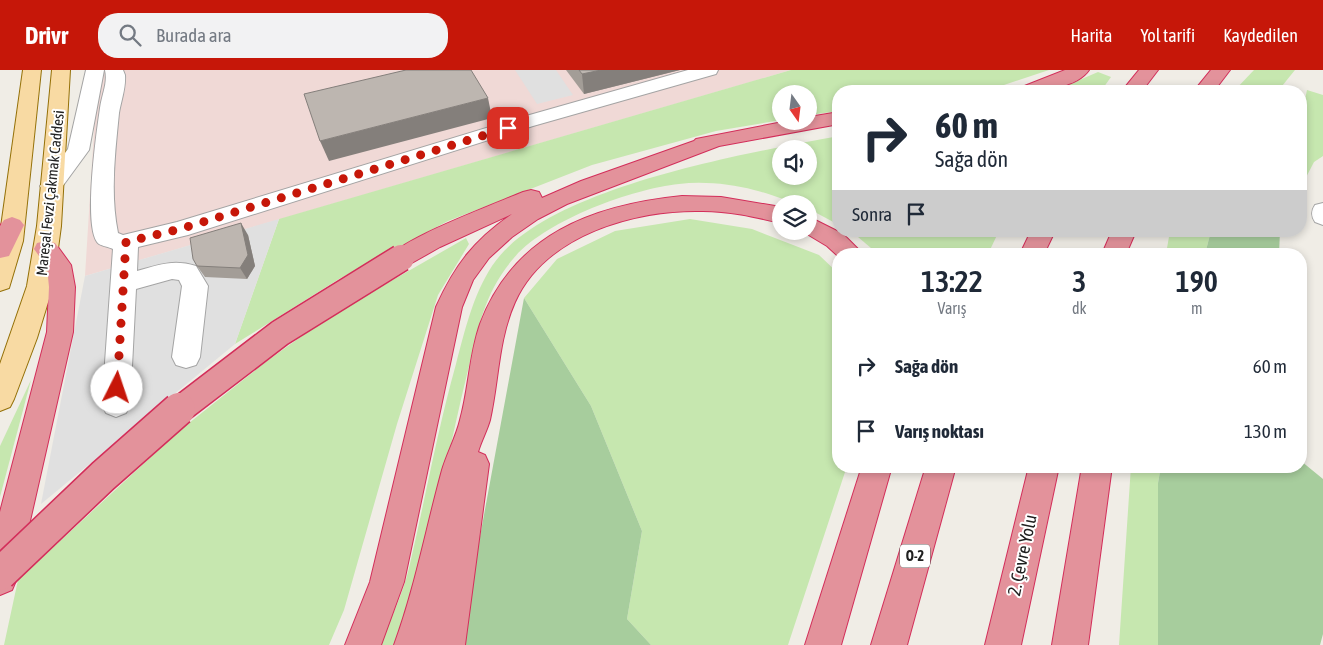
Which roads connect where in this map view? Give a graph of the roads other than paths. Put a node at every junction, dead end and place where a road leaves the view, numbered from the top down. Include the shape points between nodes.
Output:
1 (32, 70) edge
2 (61, 70) edge
3 (95, 70) edge
4 (114, 70) edge
5 (709, 70) edge
6 (1080, 70) edge
7 (1149, 70) edge
8 (1221, 70) edge
9 (1046, 85) edge
10 (1137, 85) edge
11 (1209, 85) edge
12 (832, 119) edge
13 (720, 139) junction
14 (51, 186) junction
15 (1323, 210) edge
16 (772, 213) edge
17 (1323, 217) edge
18 (12, 225) junction
19 (817, 230) edge
20 (126, 242) junction
21 (844, 248) edge
22 (46, 249) junction
23 (0, 250) edge
24 (0, 282) edge
25 (124, 283) junction
26 (186, 357) dead end
27 (0, 399) edge
28 (116, 405) dead end
29 (474, 422) junction
30 (875, 473) edge
31 (939, 473) edge
32 (1042, 473) edge
33 (1096, 473) edge
34 (1084, 562) junction
35 (0, 574) edge
36 (0, 580) edge
37 (363, 645) edge
38 (412, 645) edge
39 (447, 645) edge
40 (823, 645) edge
41 (889, 645) edge
42 (1003, 645) edge
43 (1070, 645) edge
44 (1090, 645) edge

1 - 18 main road, Mareşal Fevzi Çakmak Caddesi
2 - 14 main road, Mareşal Fevzi Çakmak Caddesi
3 - 14 street via 78,150
4 - 20 street via 116,84 110,105 104,173 104,227 107,238
5 - 20 street via 592,98 180,229
6 - 9 highway
7 - 10 highway
8 - 11 highway
12 - 13 highway
13 - 35 highway, bridge via 636,160 552,189 465,226 401,258 305,315 210,384 146,438
13 - 37 highway via 548,204 498,235 466,270 453,294 442,334 387,582
14 - 22 main road, Mareşal Fevzi Çakmak Caddesi
15 - 17 street
16 - 29 highway via 723,202 680,203 636,210 596,221 560,238 537,254 518,275 494,320
18 - 23 highway
18 - 24 main road, Mareşal Fevzi Çakmak Caddesi
19 - 21 highway
20 - 25 street
22 - 27 main road, Mareşal Fevzi Çakmak Caddesi via 40,286 27,329
22 - 36 highway via 59,265 62,287 60,332
25 - 26 street via 172,270 187,272 195,286
25 - 28 street
29 - 38 highway via 462,454 424,614
29 - 39 highway via 476,442 471,495
30 - 40 highway
31 - 41 highway, O-2
32 - 42 highway, 2. Çevre Yolu
33 - 34 highway
34 - 43 highway
34 - 44 highway

